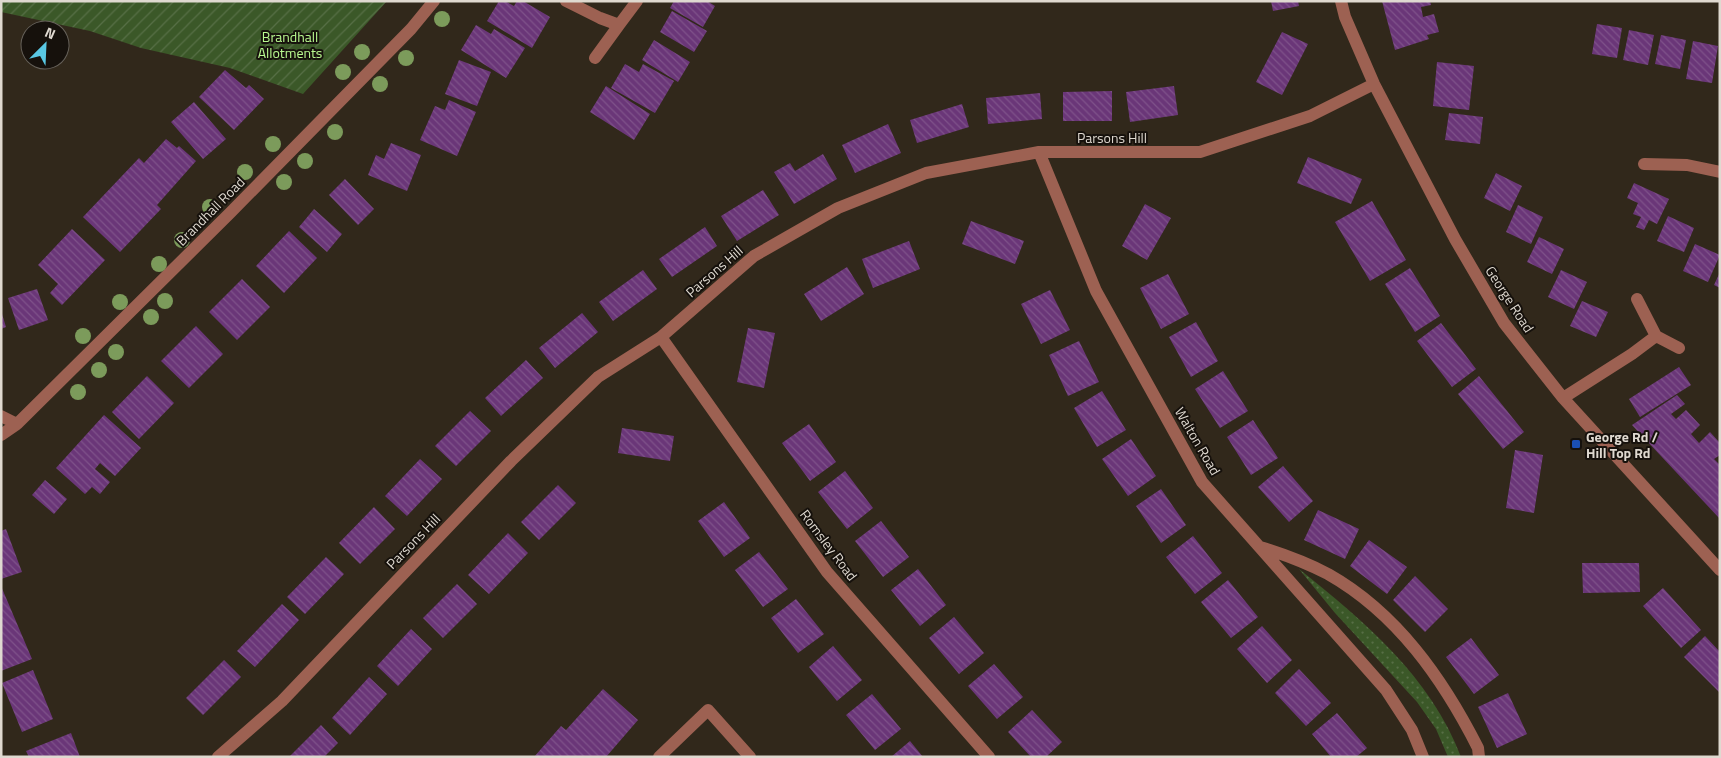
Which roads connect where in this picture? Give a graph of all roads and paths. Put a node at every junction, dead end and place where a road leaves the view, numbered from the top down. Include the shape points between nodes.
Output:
1 (434, 1) edge
2 (566, 1) edge
3 (637, 1) edge
4 (1341, 1) edge
5 (619, 25) junction
6 (595, 58) dead end
7 (1374, 84) junction
8 (1039, 152) junction
9 (1644, 164) dead end
10 (1720, 172) edge
11 (1637, 299) dead end
12 (1656, 336) junction
13 (661, 337) junction
14 (1679, 348) dead end
15 (1563, 398) junction
16 (1, 416) edge
17 (17, 424) junction
18 (1, 435) edge
19 (1259, 547) junction
20 (1720, 570) edge
21 (218, 757) edge
22 (659, 757) edge
23 (750, 757) edge
24 (989, 757) edge
25 (1423, 757) edge
26 (1479, 757) edge

1 - 17 street, Brandhall Road via 411,29 230,213
2 - 5 street
3 - 5 street
4 - 7 street, George Road
5 - 6 street
7 - 8 street, Parsons Hill via 1310,116 1200,152
7 - 15 street, George Road via 1455,239 1504,323
8 - 13 street, Parsons Hill via 926,173 838,208 754,256
8 - 19 street, Walton Road via 1096,291 1202,482
9 - 10 street via 1686,165
11 - 12 street
12 - 14 street
12 - 15 street
13 - 21 street, Parsons Hill via 598,377 511,461 282,701
13 - 24 street, Romsley Road via 827,572
15 - 20 street, George Road
16 - 17 street
17 - 18 street, Brandhall Road
19 - 25 street, Walton Road via 1386,690 1412,730
19 - 26 street via 1327,574 1378,611 1427,663 1474,739
22 - 23 street via 708,710

